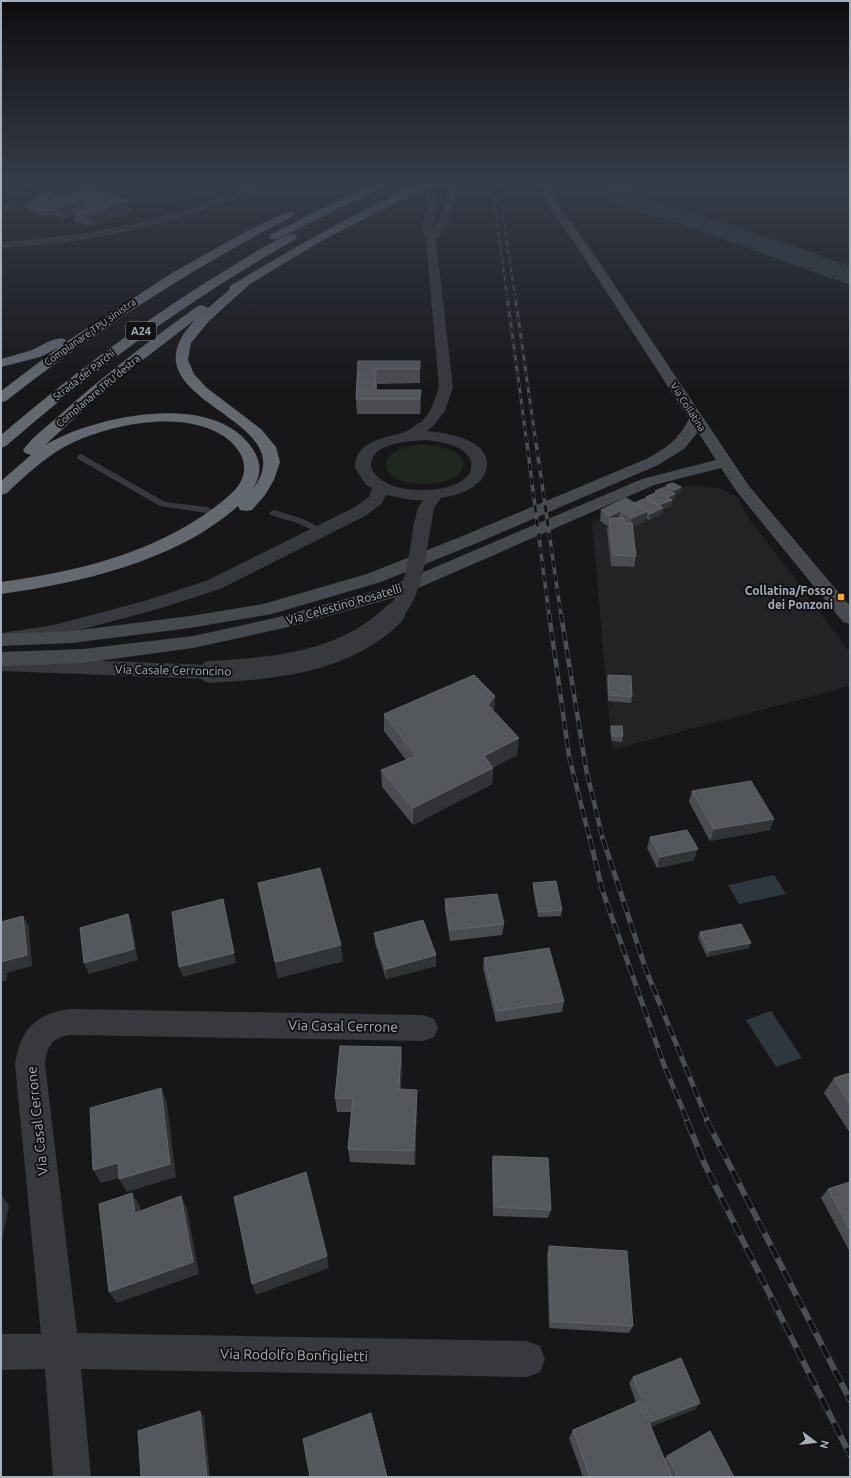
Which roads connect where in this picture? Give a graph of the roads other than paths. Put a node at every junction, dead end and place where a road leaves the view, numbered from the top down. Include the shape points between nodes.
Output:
1 (216, 252) edge
2 (248, 252) edge
3 (265, 252) edge
4 (296, 252) edge
5 (432, 252) edge
6 (585, 252) edge
7 (246, 282) junction
8 (160, 285) junction
9 (1, 363) edge
10 (1, 398) edge
11 (31, 401) dead end
12 (438, 412) junction
13 (696, 420) junction
14 (409, 436) junction
15 (458, 441) junction
16 (1, 443) edge
17 (81, 457) dead end
18 (724, 462) junction
19 (629, 473) junction
20 (667, 476) junction
21 (1, 478) edge
22 (381, 487) junction
23 (743, 488) junction
24 (1, 490) edge
25 (435, 494) junction
26 (207, 510) dead end
27 (274, 513) dead end
28 (322, 531) junction
29 (1, 588) edge
30 (1, 602) edge
31 (850, 618) edge
32 (1, 640) edge
33 (1, 660) edge
34 (1, 664) edge
35 (424, 1028) dead end
36 (61, 1351) junction
37 (1, 1352) edge
38 (527, 1359) dead end
39 (72, 1477) edge

1 - 8 highway, Complanare TPU sinistra
2 - 11 highway, Strada dei Parchi / A24 via 150,312
3 - 16 highway, Strada dei Parchi / A24 via 159,318 91,368
4 - 7 highway, Complanare TPU destra
5 - 12 street via 446,387
6 - 13 street, Via Collatina
7 - 21 highway, Complanare TPU destra via 218,298 144,352 80,405
7 - 30 highway via 194,328 184,344 181,359 186,373 193,382 260,438 269,449 272,463 270,470 255,496 222,526 155,561 79,587
8 - 9 highway via 125,301 51,347
8 - 10 highway, Complanare TPU sinistra via 55,356
12 - 14 street via 428,424
12 - 15 street
13 - 18 street, Via Collatina
13 - 19 street, Via Celestino Rosatelli via 688,436 677,447
14 - 15 street via 426,435
14 - 22 street via 380,444 365,456 362,467 368,478
15 - 25 street via 478,456 480,466 477,475 468,484
17 - 26 lane via 163,504
18 - 19 street, Via Celestino Rosatelli via 684,463
18 - 20 street, Via Celestino Rosatelli
18 - 23 street, Via Collatina
19 - 32 street, Via Celestino Rosatelli via 374,578 265,610 72,637
20 - 23 street, Via Celestino Rosatelli via 693,476
20 - 33 street, Via Celestino Rosatelli via 612,497 393,592 277,624 193,642 82,656
22 - 25 street via 403,494
22 - 28 street via 376,499 361,511
23 - 31 street, Via Collatina
24 - 29 highway via 38,456 66,440 102,426 139,419 187,420 217,427 235,436 248,451 252,464 247,483 233,502 184,535 96,569
25 - 34 street, Via Casale Cerroncino, bridge via 426,508 416,563 409,588 398,609 370,635 342,651 311,661 275,668 210,672
27 - 28 lane
28 - 32 street via 213,585 54,631
35 - 36 street, Via Casal Cerrone via 71,1022 56,1023 45,1030 32,1049 30,1064
36 - 37 street, Via Rodolfo Bonfiglietti
36 - 38 street, Via Rodolfo Bonfiglietti
36 - 39 street, Via Casal Cerrone

